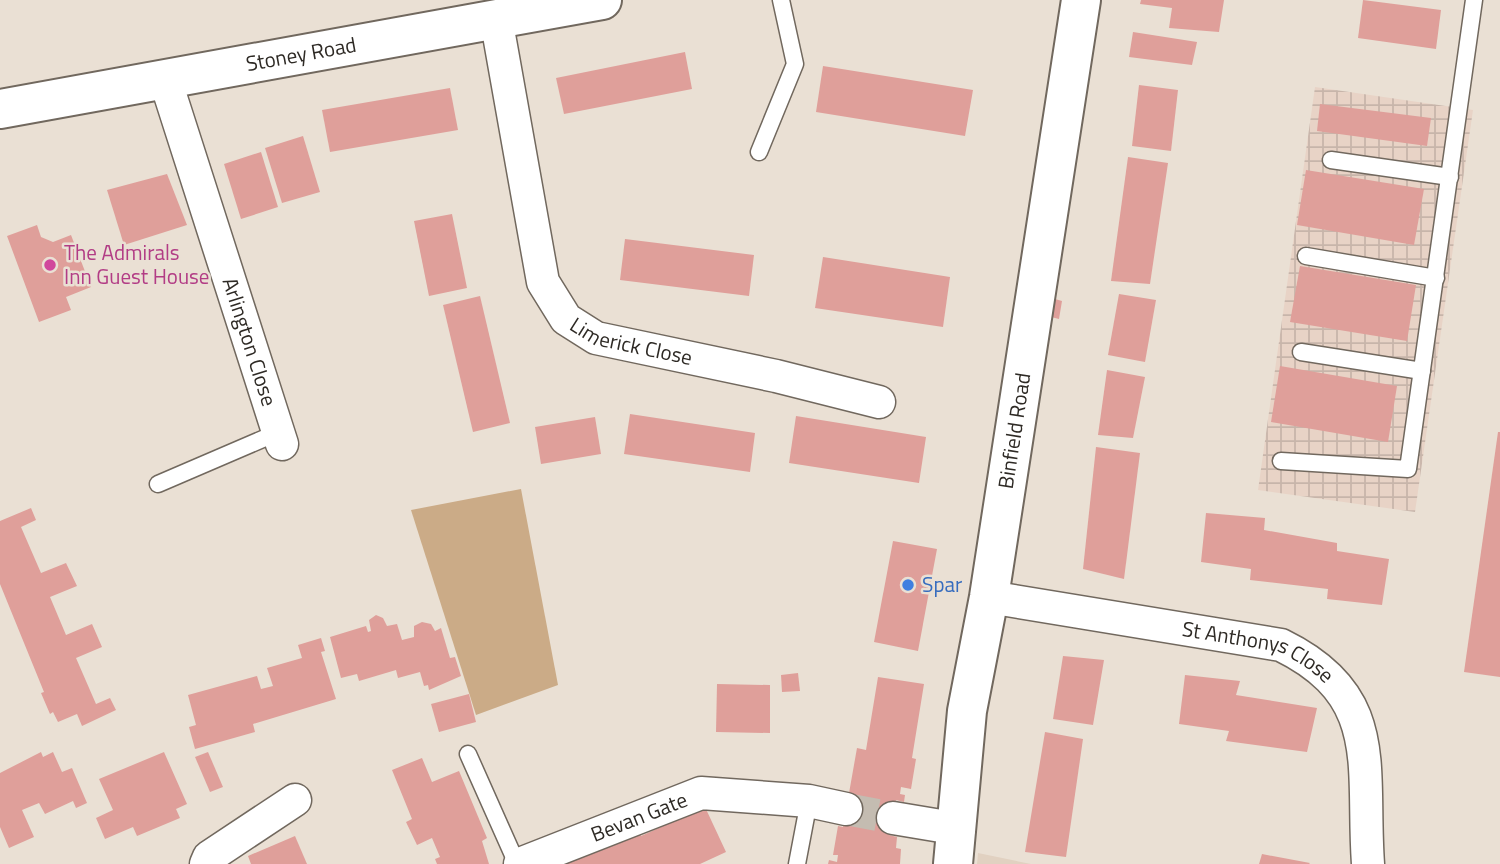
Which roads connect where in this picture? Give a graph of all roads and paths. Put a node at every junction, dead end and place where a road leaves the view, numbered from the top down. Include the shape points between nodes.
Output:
1 (602, 0) edge
2 (781, 0) edge
3 (1081, 0) edge
4 (1474, 0) edge
5 (496, 18) junction
6 (165, 79) junction
7 (0, 109) edge
8 (759, 152) dead end
9 (1331, 160) dead end
10 (1450, 177) junction
11 (1306, 256) dead end
12 (1436, 278) junction
13 (1301, 352) dead end
14 (1422, 371) junction
15 (879, 402) dead end
16 (281, 438) joint
17 (1281, 461) dead end
18 (158, 484) dead end
19 (989, 597) junction
20 (468, 754) dead end
21 (295, 800) dead end
22 (809, 801) junction
23 (846, 809) tunnel mouth
24 (893, 818) tunnel mouth
25 (956, 847) edge
26 (206, 864) edge
27 (518, 864) edge
28 (797, 864) edge
29 (1368, 864) edge

1 - 5 main road, Stoney Road
2 - 8 lane via 795,64
3 - 19 main road, Binfield Road
4 - 10 lane
5 - 6 main road, Stoney Road
5 - 15 street, Limerick Close via 543,282 566,319 609,342
6 - 7 main road, Stoney Road
6 - 16 street, Arlington Close
9 - 10 lane
10 - 12 lane
11 - 12 lane
12 - 14 lane
13 - 14 lane
14 - 17 lane via 1408,469
16 - 18 lane
19 - 25 main road, Binfield Road via 967,711
19 - 29 street, St Anthonys Close via 1282,645 1311,660 1345,692 1358,723 1364,755
20 - 27 lane
21 - 26 street via 209,857
22 - 23 street, Bevan Gate
22 - 27 street, Bevan Gate via 701,793
22 - 28 lane
24 - 25 street

